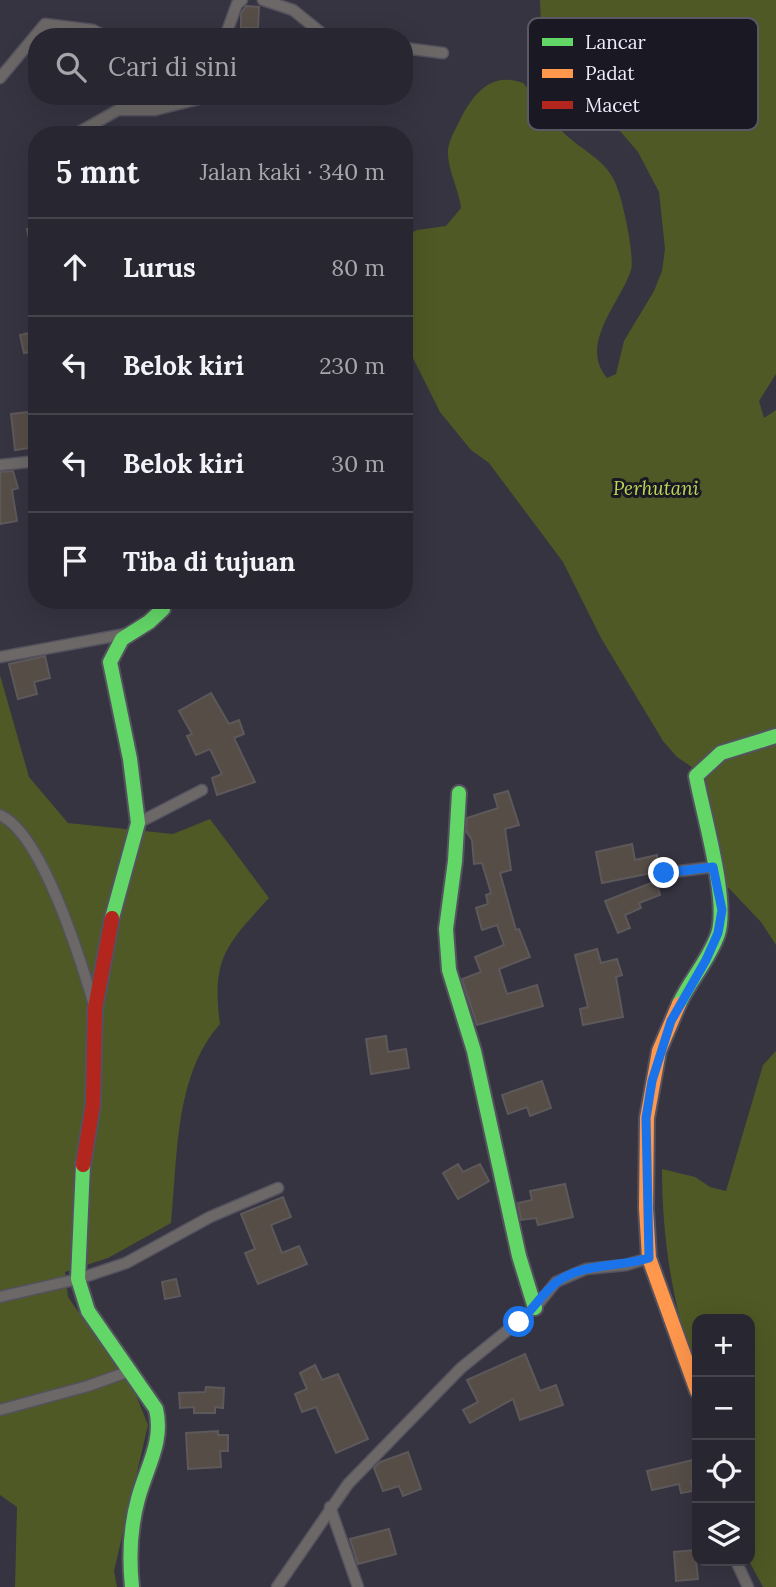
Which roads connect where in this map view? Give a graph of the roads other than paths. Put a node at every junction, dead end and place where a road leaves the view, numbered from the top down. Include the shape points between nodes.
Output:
1 (242, 0) edge
2 (263, 0) edge
3 (42, 28) edge
4 (81, 28) edge
5 (228, 28) edge
6 (315, 28) edge
7 (28, 44) edge
8 (413, 49) edge
9 (443, 53) dead end
10 (0, 78) edge
11 (155, 105) edge
12 (175, 105) edge
13 (155, 110) junction
14 (90, 126) edge
15 (28, 462) edge
16 (0, 465) edge
17 (163, 609) edge
18 (125, 634) junction
19 (0, 657) edge
20 (776, 736) edge
21 (202, 790) dead end
22 (459, 793) dead end
23 (0, 815) edge
24 (138, 823) junction
25 (713, 867) junction
26 (664, 873) dead end
27 (95, 1007) junction
28 (278, 1188) dead end
29 (649, 1258) junction
30 (78, 1279) junction
31 (0, 1297) edge
32 (535, 1308) junction
33 (130, 1371) junction
34 (692, 1377) edge
35 (0, 1410) edge
36 (330, 1507) junction
37 (738, 1566) edge
38 (132, 1587) edge
39 (277, 1587) edge
40 (358, 1587) edge
41 (748, 1587) edge

1 - 5 street
2 - 6 street via 293,10
3 - 4 street via 45,24
7 - 10 street
8 - 9 street
11 - 13 street
12 - 13 street
13 - 14 street via 118,110
15 - 16 street
17 - 18 street via 156,619
18 - 19 street
18 - 24 street via 110,662
20 - 25 street via 718,753 696,776
21 - 24 street
22 - 32 street via 446,929 449,970 474,1051 519,1256
23 - 27 street via 20,828 65,916
24 - 27 street via 114,910
25 - 26 street
25 - 29 street via 722,910 718,933 671,1021 652,1081 646,1118
27 - 30 street via 93,1104 83,1164
28 - 30 street via 211,1217 137,1258
29 - 32 street via 576,1272 556,1282
29 - 34 street
30 - 31 street
30 - 33 street via 88,1311
32 - 36 street via 461,1368
33 - 35 street
33 - 38 street via 156,1409 160,1423 131,1532
36 - 39 street
36 - 40 street
37 - 41 street

